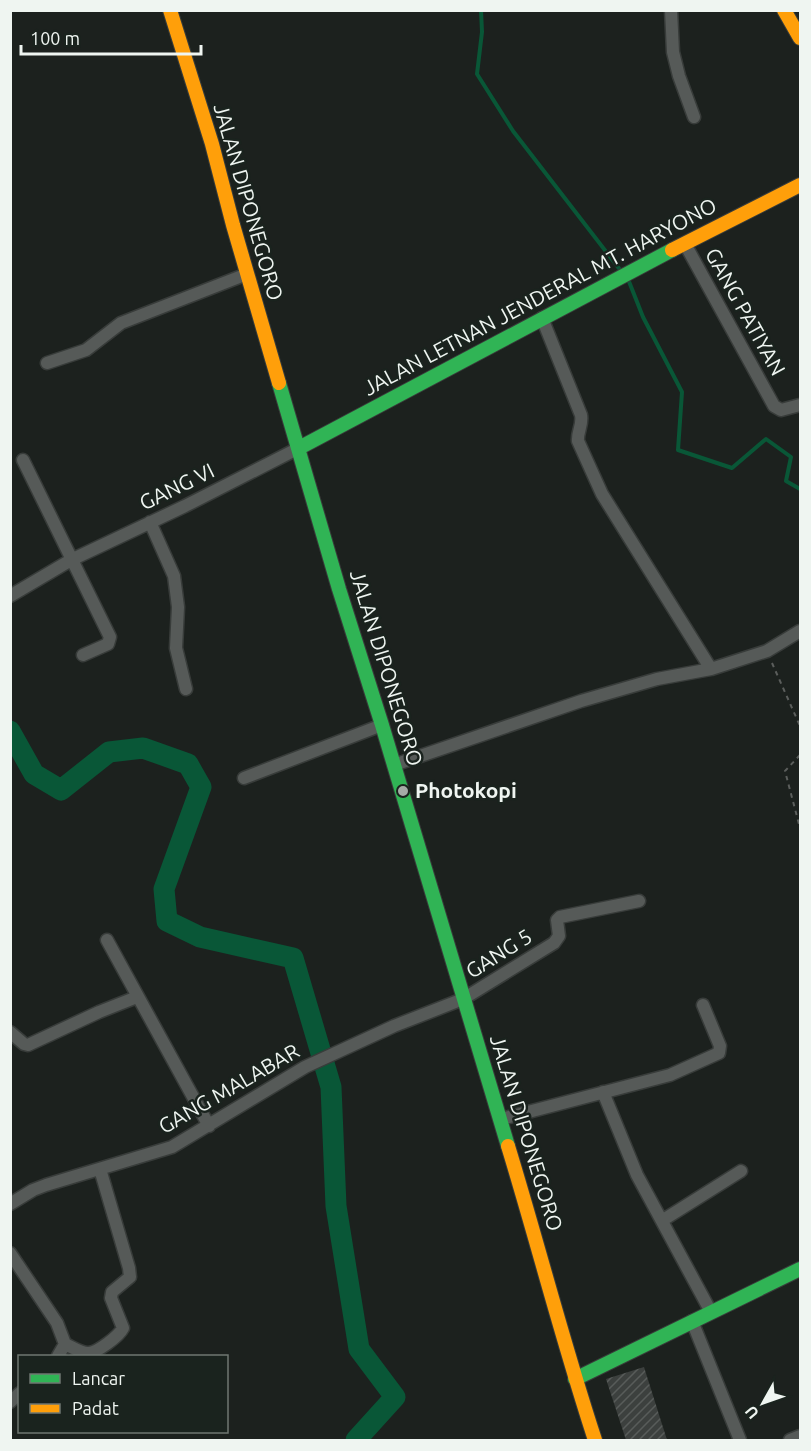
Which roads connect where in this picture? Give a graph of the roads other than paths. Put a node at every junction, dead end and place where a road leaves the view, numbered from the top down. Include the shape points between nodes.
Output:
1 (170, 10) edge
2 (671, 10) edge
3 (784, 10) edge
4 (801, 38) edge
5 (694, 117) dead end
6 (801, 185) edge
7 (685, 244) junction
8 (247, 274) junction
9 (542, 318) junction
10 (47, 363) dead end
11 (801, 405) edge
12 (299, 448) junction
13 (23, 460) dead end
14 (150, 522) junction
15 (71, 560) junction
16 (10, 596) edge
17 (801, 631) edge
18 (83, 655) dead end
19 (711, 669) junction
20 (186, 689) dead end
21 (382, 725) junction
22 (394, 765) junction
23 (244, 778) dead end
24 (639, 901) dead end
25 (107, 940) dead end
26 (137, 997) junction
27 (463, 999) junction
28 (703, 1005) dead end
29 (10, 1032) edge
30 (603, 1092) junction
31 (501, 1119) junction
32 (209, 1126) junction
33 (100, 1169) junction
34 (741, 1171) dead end
35 (10, 1204) edge
36 (663, 1220) junction
37 (10, 1253) edge
38 (800, 1269) edge
39 (711, 1312) junction
40 (692, 1321) junction
41 (65, 1344) junction
42 (59, 1355) edge
43 (575, 1379) junction
44 (801, 1436) edge
45 (595, 1440) edge
46 (740, 1440) edge
47 (790, 1440) edge

1 - 8 main road, JALAN DIPONEGORO
2 - 5 street via 673,52
3 - 4 main road
6 - 7 main road, JALAN LETNAN JENDERAL MT. HARYONO
7 - 9 main road, JALAN LETNAN JENDERAL MT. HARYONO
7 - 11 street, GANG PATIYAN via 774,406 781,410
8 - 10 street via 122,323 86,350
8 - 12 main road, JALAN DIPONEGORO
9 - 12 main road, JALAN LETNAN JENDERAL MT. HARYONO
9 - 19 street via 581,415 578,441 602,494
12 - 14 street, GANG VI
12 - 21 main road, JALAN DIPONEGORO
13 - 15 street
14 - 15 street, GANG VI
14 - 20 street via 174,576 178,607 176,648
15 - 16 street, GANG VI
15 - 18 street via 110,637 108,644
17 - 19 street via 767,651
19 - 22 street via 657,679 581,701
21 - 22 main road, JALAN DIPONEGORO
21 - 23 street
22 - 27 main road, JALAN DIPONEGORO
24 - 27 street, GANG 5 via 560,917 559,936 554,943
25 - 26 street
26 - 29 street via 28,1045
26 - 32 street
27 - 31 main road, JALAN DIPONEGORO
27 - 32 street, GANG MALABAR via 305,1067
28 - 30 street via 720,1046 719,1053 670,1075
30 - 31 street
30 - 36 street via 637,1175
31 - 43 main road, JALAN DIPONEGORO
32 - 33 street, GANG MALABAR via 172,1147
33 - 35 street, GANG MALABAR via 33,1190
33 - 41 street via 129,1268 130,1277 112,1292 111,1298 123,1328 95,1352 85,1353
34 - 36 street
36 - 39 street
37 - 41 street via 57,1323
38 - 39 main road
39 - 40 main road
40 - 43 main road
40 - 46 street
41 - 42 street
43 - 45 main road, JALAN DIPONEGORO
44 - 47 street

